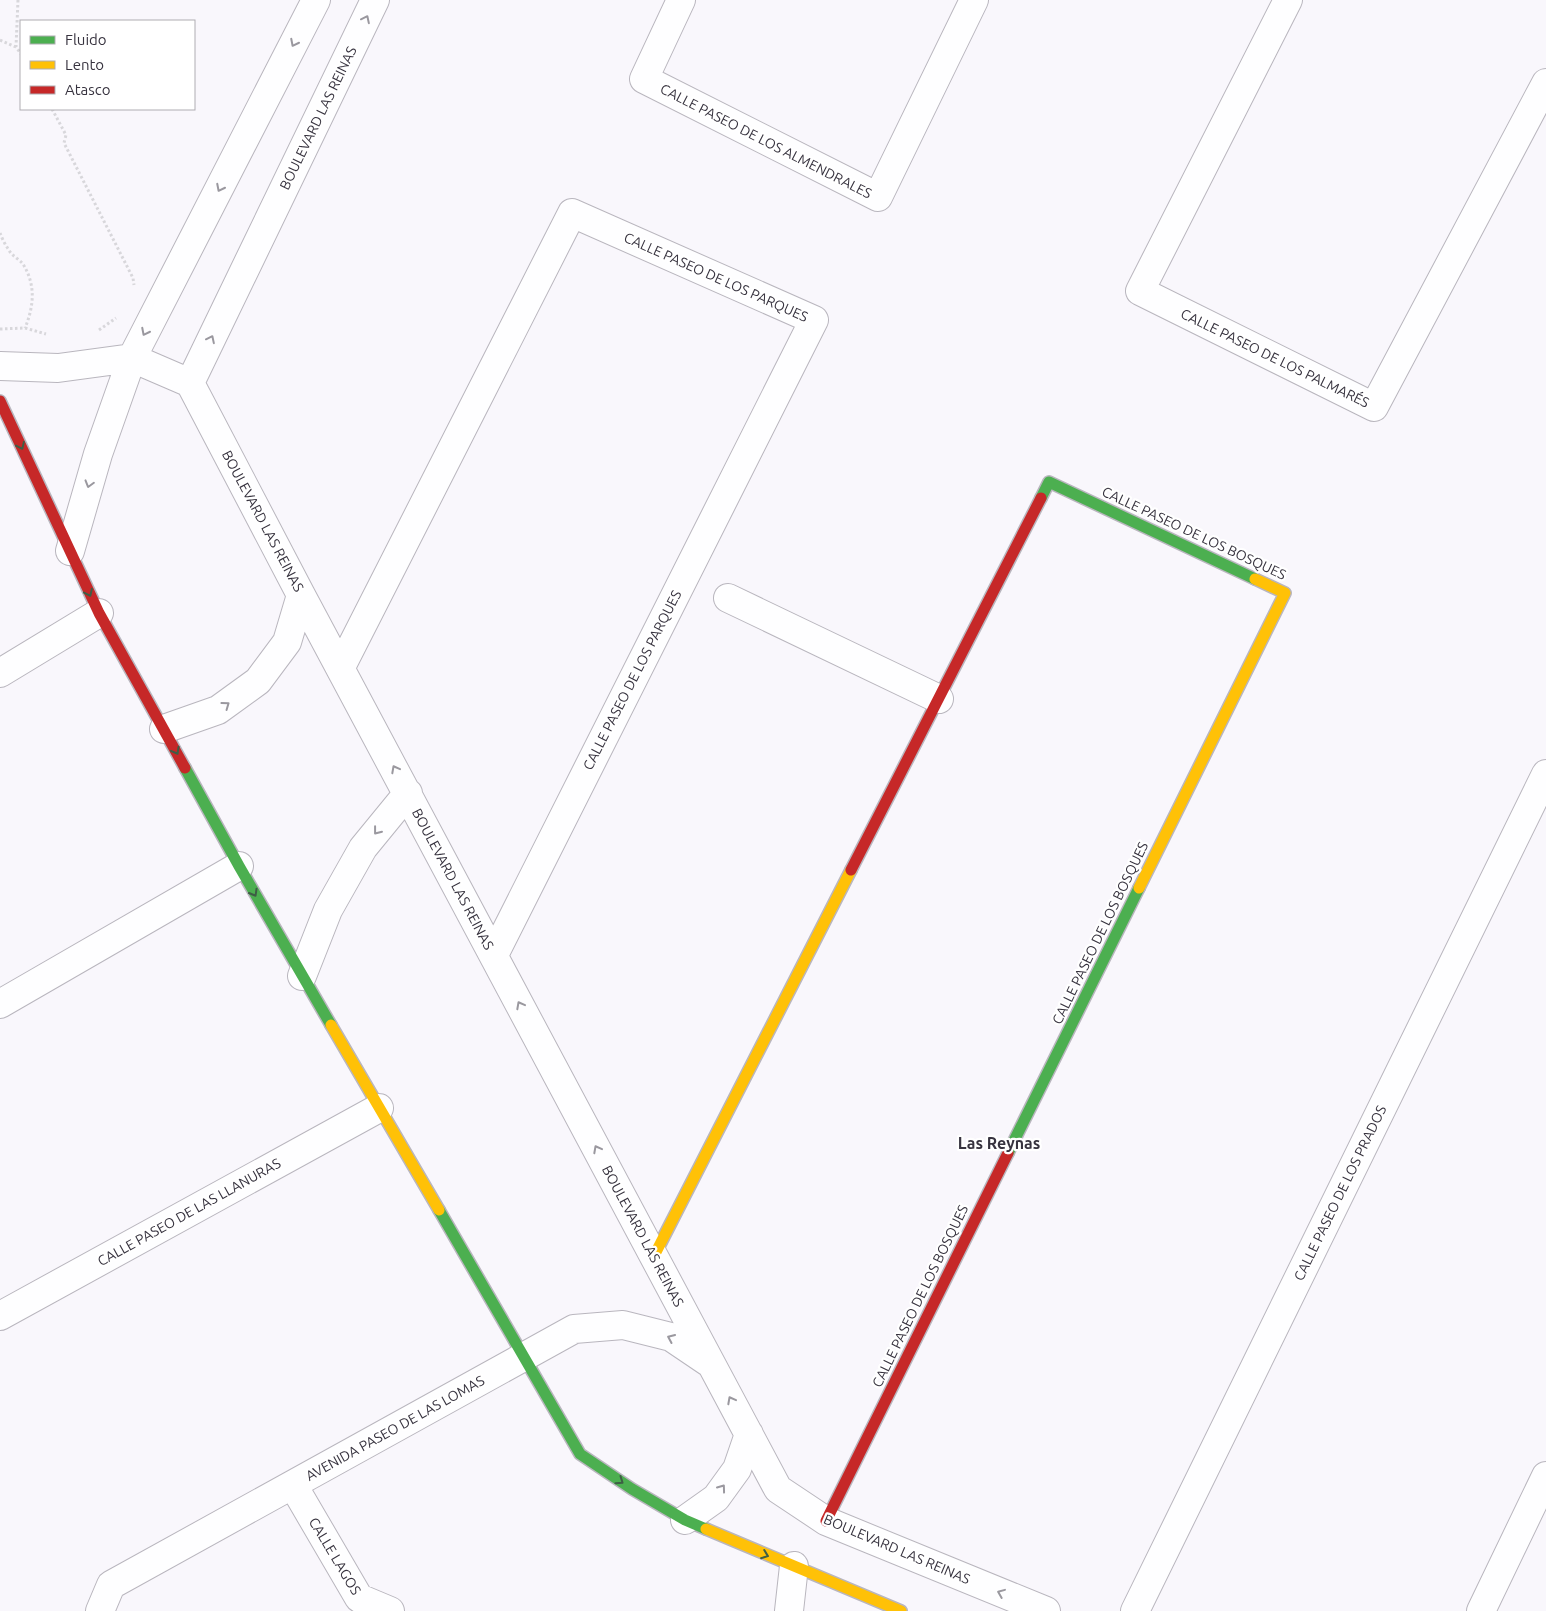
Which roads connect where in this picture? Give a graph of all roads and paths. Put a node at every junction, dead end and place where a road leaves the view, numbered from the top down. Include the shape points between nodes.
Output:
1 (18, 0) edge
2 (316, 0) edge
3 (375, 0) edge
4 (682, 0) edge
5 (974, 0) edge
6 (1288, 0) edge
7 (0, 40) edge
8 (16, 46) junction
9 (20, 52) edge
10 (1546, 84) edge
11 (53, 110) edge
12 (0, 232) edge
13 (134, 290) dead end
14 (118, 316) dead end
15 (25, 328) junction
16 (0, 329) edge
17 (96, 331) dead end
18 (53, 335) dead end
19 (132, 358) junction
20 (0, 366) edge
21 (190, 383) junction
22 (0, 402) edge
23 (70, 551) junction
24 (301, 595) junction
25 (728, 598) dead end
26 (99, 613) junction
27 (341, 667) junction
28 (0, 673) edge
29 (939, 699) junction
30 (164, 729) junction
31 (1546, 774) edge
32 (408, 793) junction
33 (239, 866) junction
34 (494, 955) junction
35 (302, 976) junction
36 (0, 1004) edge
37 (379, 1108) junction
38 (654, 1256) junction
39 (0, 1316) edge
40 (524, 1357) junction
41 (712, 1364) junction
42 (749, 1434) junction
43 (1546, 1476) edge
44 (293, 1485) junction
45 (686, 1520) junction
46 (826, 1521) junction
47 (794, 1566) junction
48 (882, 1608) edge
49 (100, 1611) edge
50 (390, 1611) edge
51 (789, 1611) edge
52 (1046, 1611) edge
53 (1135, 1611) edge
54 (1481, 1611) edge

1 - 8 path
2 -> 19 street
21 -> 3 street, BOULEVARD LAS REINAS
4 - 5 street, CALLE PASEO DE LOS ALMENDRALES via 644,79 878,197
6 - 10 street, CALLE PASEO DE LOS PALMARÉS via 1140,291 1374,407
7 - 8 path
8 - 9 path
11 - 13 path via 66,135 64,143 133,278
12 - 15 path via 9,251 22,263 30,279 33,293 31,315
14 - 17 path
15 - 16 path
15 - 18 path
19 - 20 street via 58,368
19 - 21 street
19 -> 23 street via 98,454
21 - 24 street, BOULEVARD LAS REINAS
22 -> 23 street
23 -> 26 street
24 - 27 street, BOULEVARD LAS REINAS
30 -> 24 street via 218,710 258,681 287,642
25 - 29 street
26 - 28 street
26 - 30 street
32 -> 27 street, BOULEVARD LAS REINAS
27 - 34 street, CALLE PASEO DE LOS PARQUES via 572,213 814,320
29 - 38 street, CALLE PASEO DE LOS BOSQUES
29 - 46 street, CALLE PASEO DE LOS BOSQUES via 1049,482 1285,593
30 -> 33 street
31 - 53 street, CALLE PASEO DE LOS PRADOS
32 - 34 street, BOULEVARD LAS REINAS
32 -> 35 street via 364,848 328,910
33 -> 35 street
33 - 36 street
38 -> 34 street, BOULEVARD LAS REINAS
35 - 37 street
37 - 39 street, CALLE PASEO DE LAS LLANURAS
37 - 40 street
38 - 41 street, BOULEVARD LAS REINAS
41 -> 40 street, AVENIDA PASEO DE LAS LOMAS via 672,1337 623,1325 574,1329
40 - 44 street, AVENIDA PASEO DE LAS LOMAS
40 -> 45 street via 580,1454
42 -> 41 street, BOULEVARD LAS REINAS
45 -> 42 street via 716,1498 737,1469
42 - 46 street, BOULEVARD LAS REINAS via 778,1489
43 - 54 street
44 - 49 street, AVENIDA PASEO DE LAS LOMAS via 111,1585
44 - 50 street, CALLE LAGOS via 359,1598
45 -> 47 street
52 -> 46 street, BOULEVARD LAS REINAS
47 - 48 street
47 - 51 street

